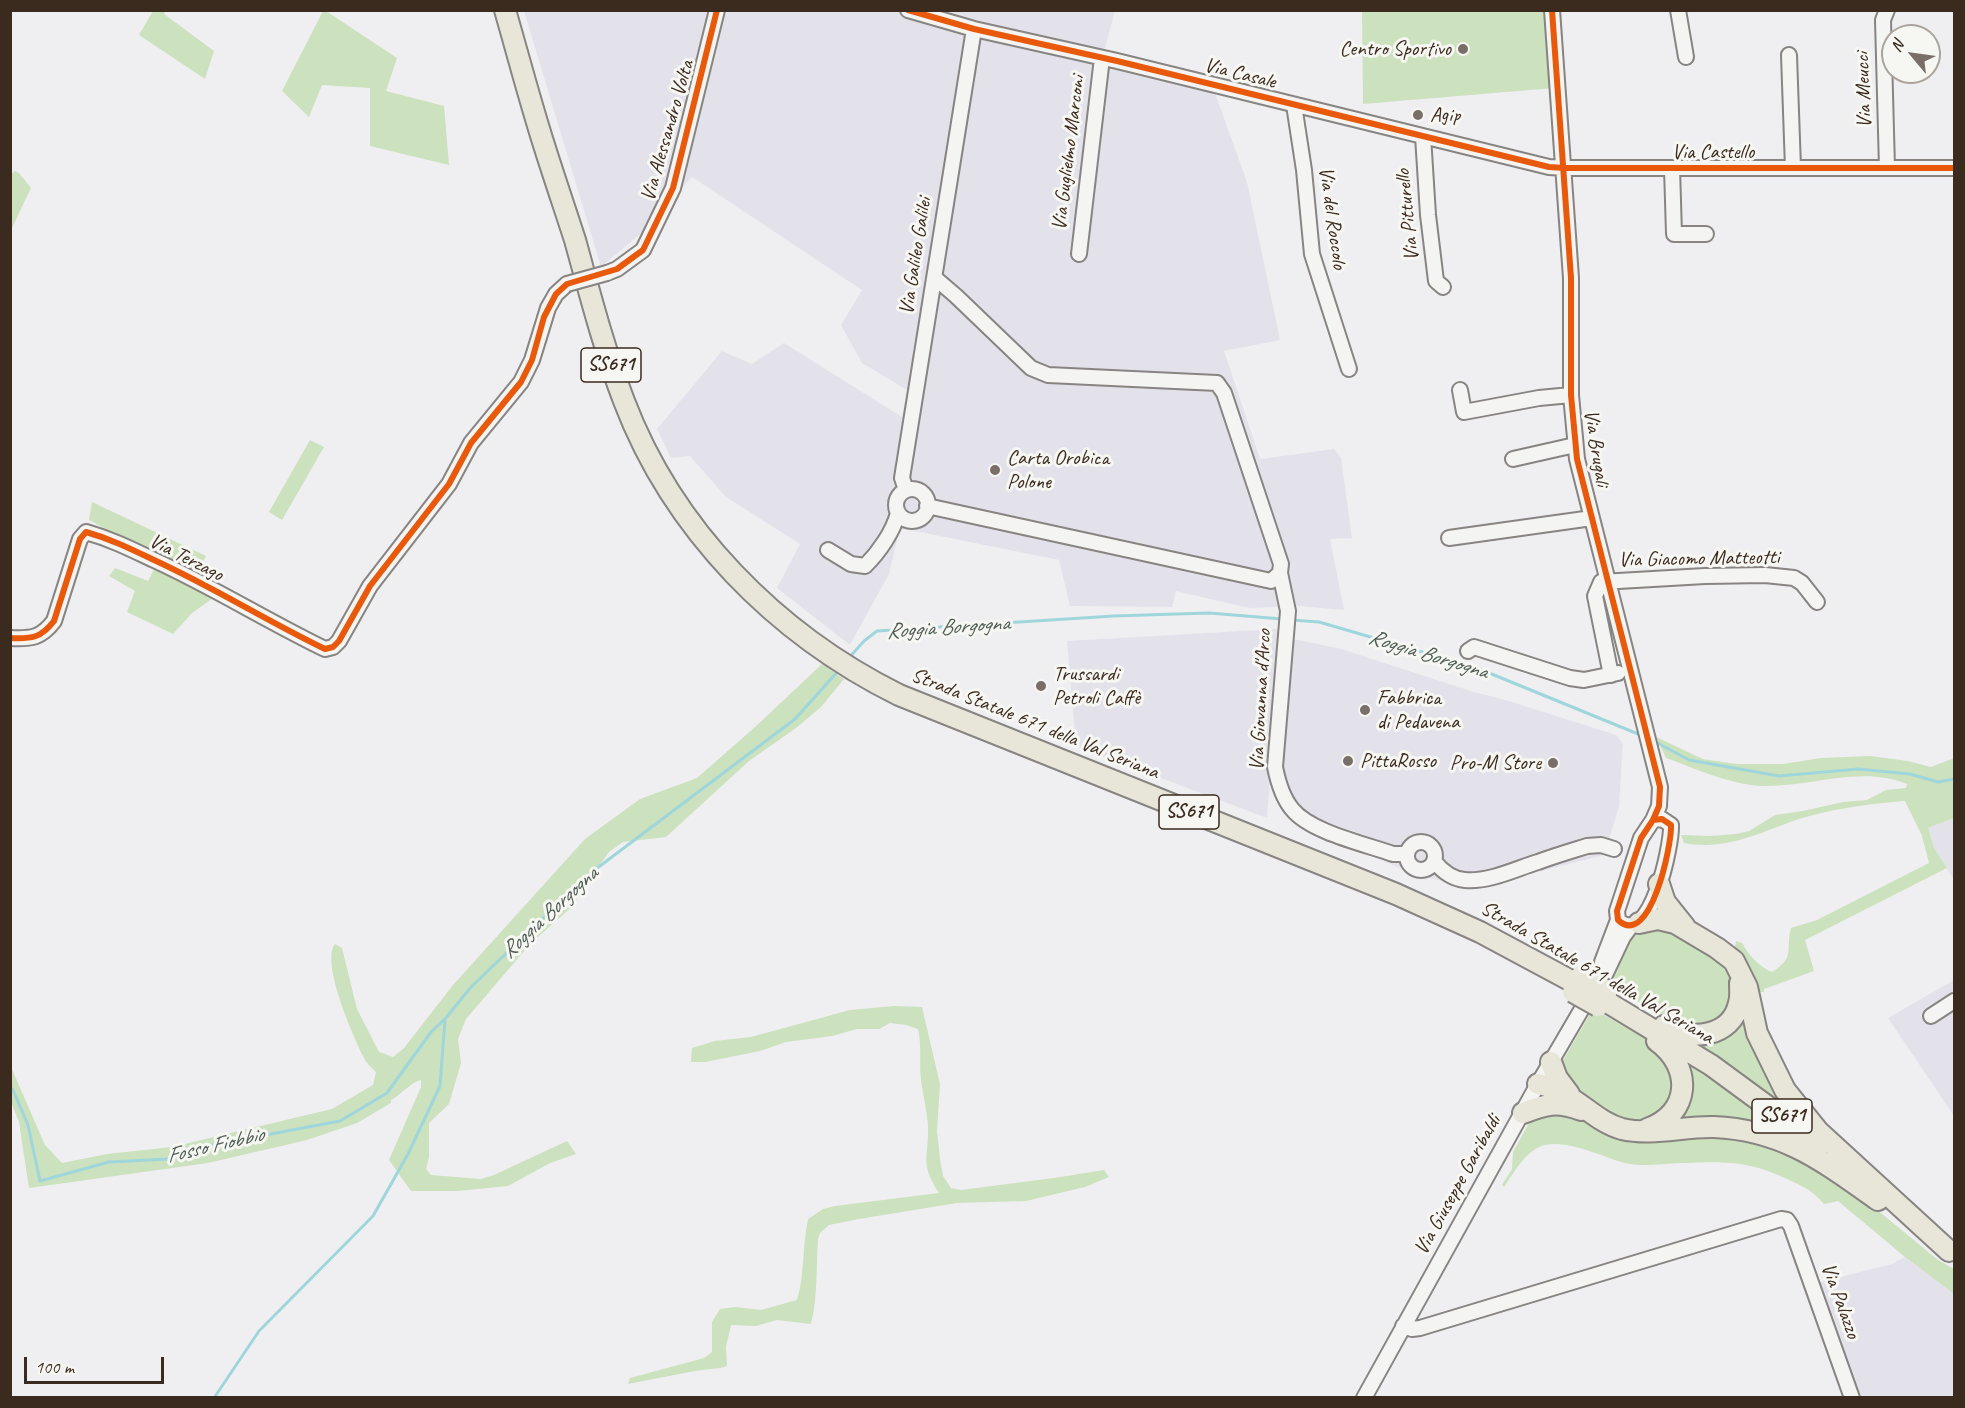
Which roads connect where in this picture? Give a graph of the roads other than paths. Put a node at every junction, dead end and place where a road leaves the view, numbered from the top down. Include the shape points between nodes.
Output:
1 (505, 10) edge
2 (717, 10) edge
3 (908, 10) edge
4 (1552, 10) edge
5 (1678, 10) edge
6 (1887, 10) edge
7 (974, 29) junction
8 (1789, 55) dead end
9 (1686, 57) dead end
10 (1102, 58) junction
11 (1294, 105) junction
12 (1423, 136) junction
13 (1565, 168) junction
14 (1672, 168) junction
15 (1793, 168) junction
16 (1887, 168) junction
17 (1954, 168) edge
18 (1706, 234) dead end
19 (1078, 254) dead end
20 (935, 278) junction
21 (1443, 287) dead end
22 (1349, 369) dead end
23 (1460, 390) dead end
24 (1571, 395) junction
25 (1575, 445) junction
26 (1513, 459) dead end
27 (906, 490) junction
28 (927, 506) junction
29 (898, 513) junction
30 (1592, 518) junction
31 (1449, 538) dead end
32 (828, 550) dead end
33 (1280, 573) junction
34 (1608, 582) junction
35 (370, 586) joint
36 (1817, 602) dead end
37 (10, 638) edge
38 (1468, 651) dead end
39 (1631, 670) junction
40 (1611, 675) junction
41 (1652, 750) joint
42 (1660, 787) junction
43 (1653, 820) junction
44 (1671, 825) junction
45 (1641, 838) junction
46 (1614, 849) junction
47 (1407, 854) junction
48 (1434, 861) junction
49 (1631, 870) junction
50 (1659, 884) junction
51 (1618, 920) junction
52 (1635, 925) junction
53 (1689, 930) junction
54 (1741, 975) junction
55 (1590, 992) junction
56 (1954, 1001) edge
57 (1931, 1016) dead end
58 (1551, 1062) junction
59 (1538, 1084) junction
60 (1564, 1100) junction
61 (1523, 1113) junction
62 (1642, 1131) junction
63 (1952, 1253) edge
64 (1403, 1326) junction
65 (1364, 1398) edge
66 (1852, 1398) edge

1 - 55 highway, Strada Statale 671 della Val Seriana / SS671 via 613,370 637,432 668,489 715,553 768,607 830,656 873,682 958,720 1386,890 1504,945
2 - 35 street, Via Alessandro Volta, bridge via 673,188 643,250 618,269 567,284 556,294 521,382 471,442 449,484
3 - 7 street, Via Casale
4 - 13 street, Via Brugali
5 - 9 street
6 - 16 street, Via Meucci via 1883,20
7 - 10 street, Via Casale
7 - 20 street, Via Galileo Galilei
8 - 15 street
10 - 11 street, Via Casale
10 - 19 street, Via Guglielmo Marconi
11 - 12 street, Via Casale
11 - 22 street, Via del Roccolo via 1312,254
12 - 13 street, Via Casale
12 - 21 street, Via Pitturello via 1436,281
13 - 14 street, Via Castello
13 - 24 street, Via Brugali via 1571,278
14 - 15 street, Via Castello
14 - 18 street, Via Castello via 1674,234
15 - 16 street, Via Castello
16 - 17 street, Via Castello
20 - 27 street, Via Galileo Galilei via 902,477
20 - 33 street, Via Giovanna d'Arco via 1030,368 1048,375 1217,383 1222,387 1281,564
23 - 24 street via 1464,412
24 - 25 street, Via Brugali
25 - 26 street
25 - 30 street, Via Brugali
27 - 28 street via 921,491
27 - 29 street via 897,500
28 - 29 street via 922,517 915,520
28 - 33 street via 1271,581
29 - 32 street via 877,555 865,566 851,564
30 - 31 street
30 - 34 street, Via Brugali
33 - 47 street, Via Giovanna d'Arco via 1288,611 1275,767 1279,788 1292,810 1310,825 1393,854
34 - 36 street, Via Giacomo Matteotti via 1765,575 1794,578
34 - 39 street, Via Brugali
34 - 40 street via 1601,582 1595,596
35 - 37 street, Via Terzago via 339,641 325,649 182,573 87,532 80,539 50,626 36,637
38 - 40 street via 1474,647 1570,678 1584,680
39 - 40 street
39 - 41 street, Via Brugali
41 - 42 street, Via Giuseppe Garibaldi
42 - 43 street, Via Giuseppe Garibaldi
42 - 44 street, Via Giuseppe Garibaldi via 1665,793
43 - 44 street via 1662,819
43 - 45 street, Via Giuseppe Garibaldi
44 - 50 street, Via Giuseppe Garibaldi
45 - 46 street, Via Giovanna d'Arco via 1632,846
45 - 49 street, Via Giuseppe Garibaldi
46 - 48 street, Via Giovanna d'Arco via 1587,846 1478,880 1449,875
46 - 49 street
47 - 48 street, Via Giovanna d'Arco via 1411,867 1419,870
47 - 48 street, Via Giovanna d'Arco via 1416,843 1425,843 1434,852
49 - 51 street, Via Giuseppe Garibaldi via 1617,911
50 - 52 street, Via Giuseppe Garibaldi via 1647,912
50 - 53 highway via 1668,908
51 - 52 street via 1625,926
51 - 55 street, Via Giuseppe Garibaldi
52 - 53 highway via 1658,919
52 - 55 street, Via Giuseppe Garibaldi via 1623,937 1604,977
53 - 54 highway via 1734,961
54 - 55 highway via 1739,1005 1731,1019 1706,1035 1676,1033
54 - 63 highway via 1757,1033 1785,1090 1818,1131
55 - 58 street, Via Giuseppe Garibaldi
55 - 62 highway via 1658,1041 1681,1067 1683,1085 1679,1102 1669,1117
55 - 63 highway, Strada Statale 671 della Val Seriana / SS671 via 1712,1065
56 - 57 street
58 - 59 street, Via Giuseppe Garibaldi
58 - 60 highway
59 - 60 highway via 1553,1087
59 - 61 street, Via Giuseppe Garibaldi
60 - 61 highway
60 - 62 highway via 1621,1128
61 - 64 street, Via Giuseppe Garibaldi
62 - 63 highway via 1713,1127 1743,1130 1794,1144
64 - 65 street, Via Giuseppe Garibaldi
64 - 66 street, Via Palazzo via 1420,1328 1781,1219 1787,1220

